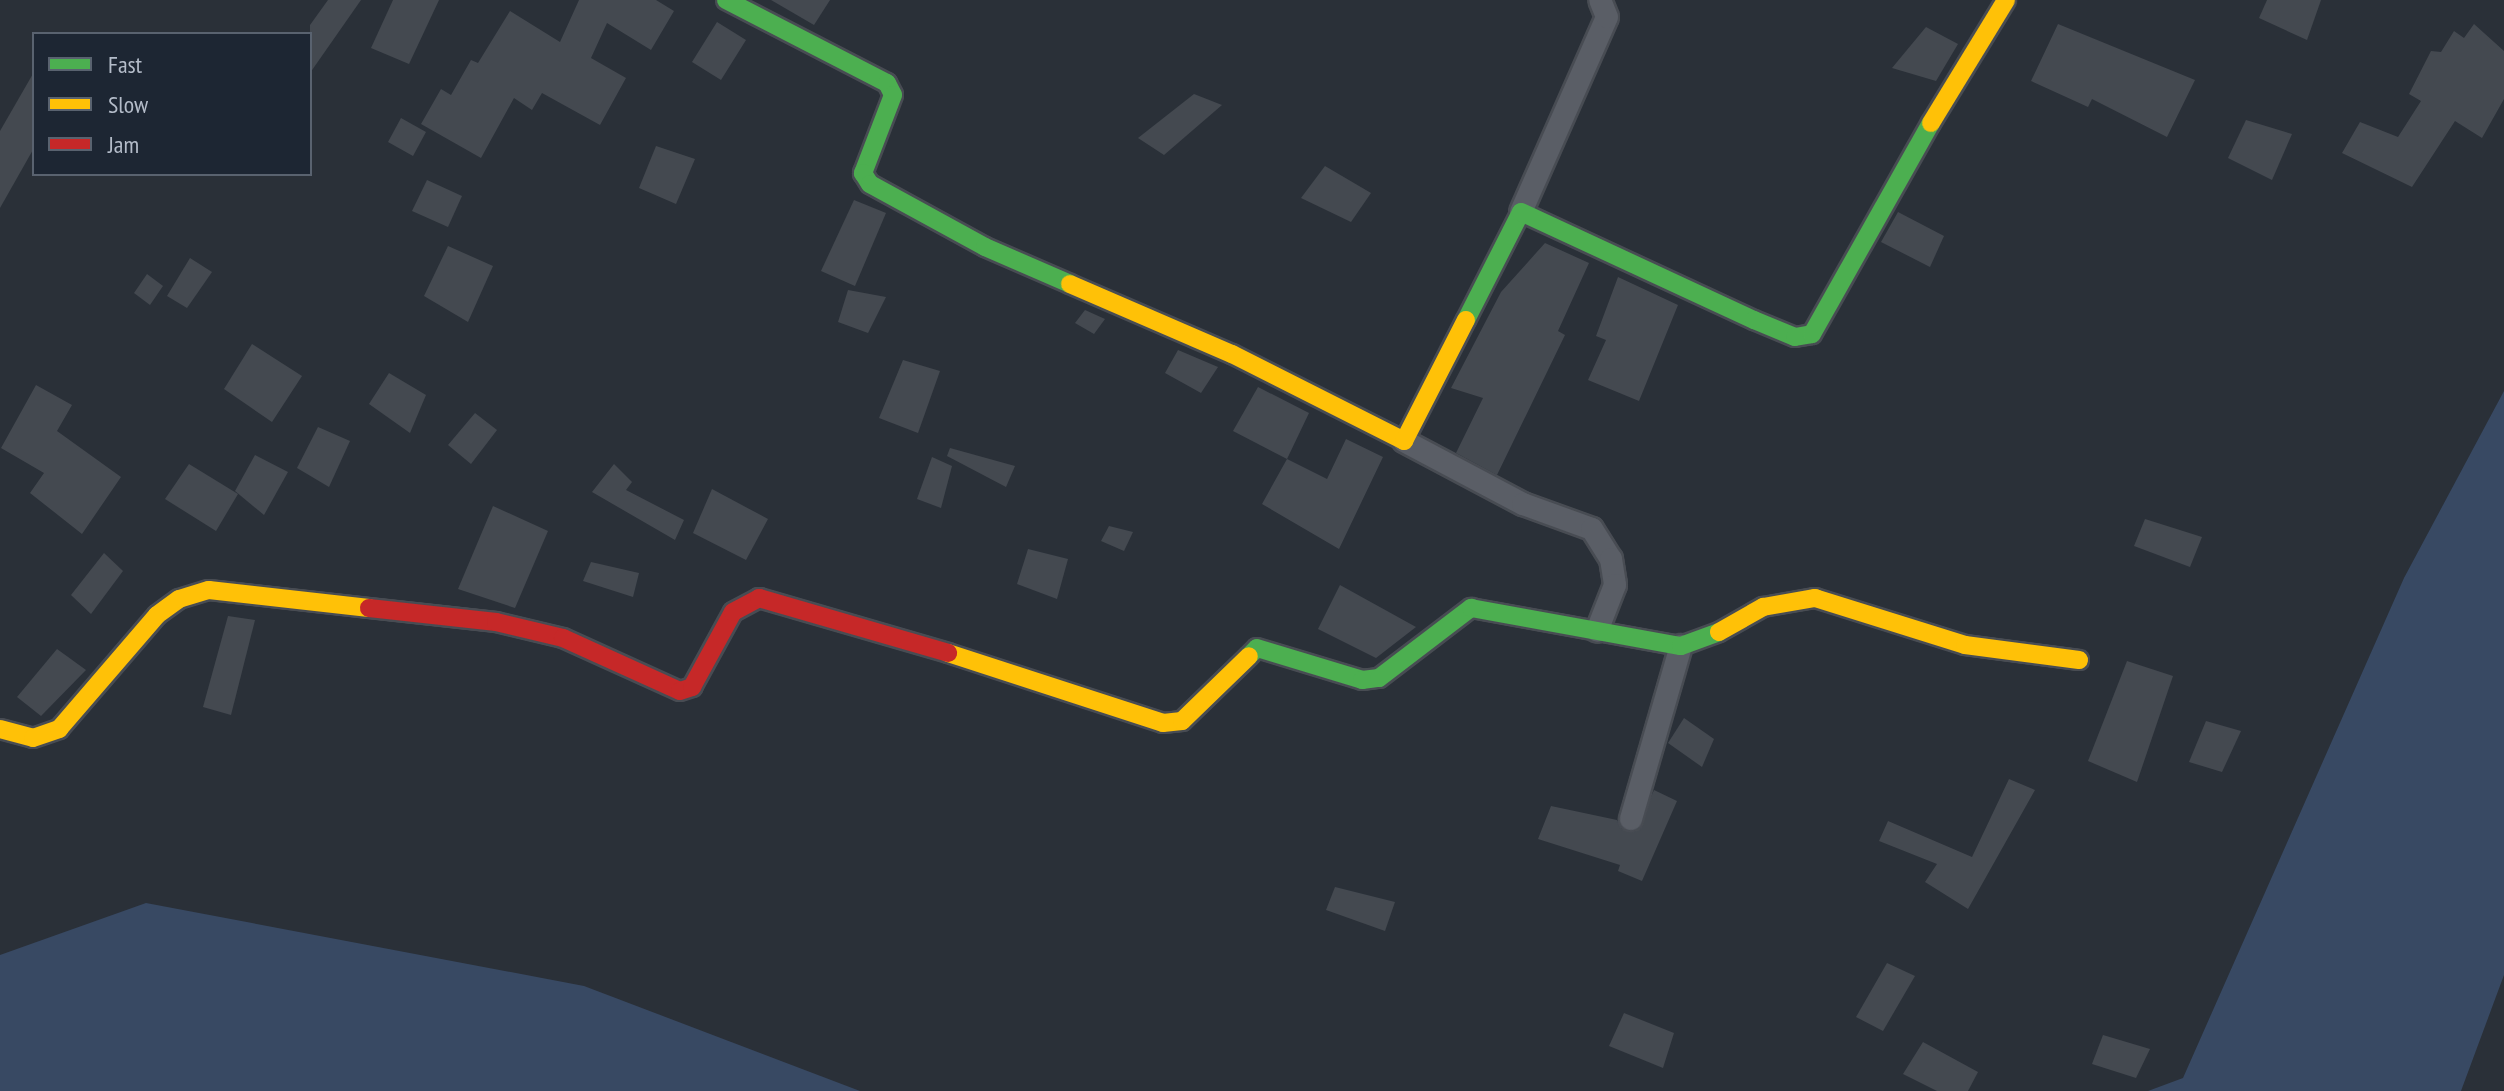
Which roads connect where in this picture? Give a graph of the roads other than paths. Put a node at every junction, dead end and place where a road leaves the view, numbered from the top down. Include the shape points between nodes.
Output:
1 (726, 0) edge
2 (1600, 0) edge
3 (2006, 0) edge
4 (1521, 212) junction
5 (1404, 441) junction
6 (1597, 631) junction
7 (1681, 646) junction
8 (2079, 660) dead end
9 (0, 729) edge
10 (1631, 819) dead end

1 - 5 street via 887,83 893,95 863,173 870,184 985,247 1232,354
2 - 4 street via 1607,17
3 - 4 street via 1874,217 1812,334 1795,337 1754,320
4 - 5 street
5 - 6 street via 1523,504 1592,529 1611,559 1615,585
6 - 7 street
6 - 9 street via 1471,608 1455,614 1396,669 1362,680 1257,648 1182,721 1163,723 782,600 759,598 733,612 692,687 680,691 563,638 496,622 209,590 179,599 157,615 59,729 33,738
7 - 8 street via 1701,643 1793,598 1847,606 1965,645
7 - 10 street

